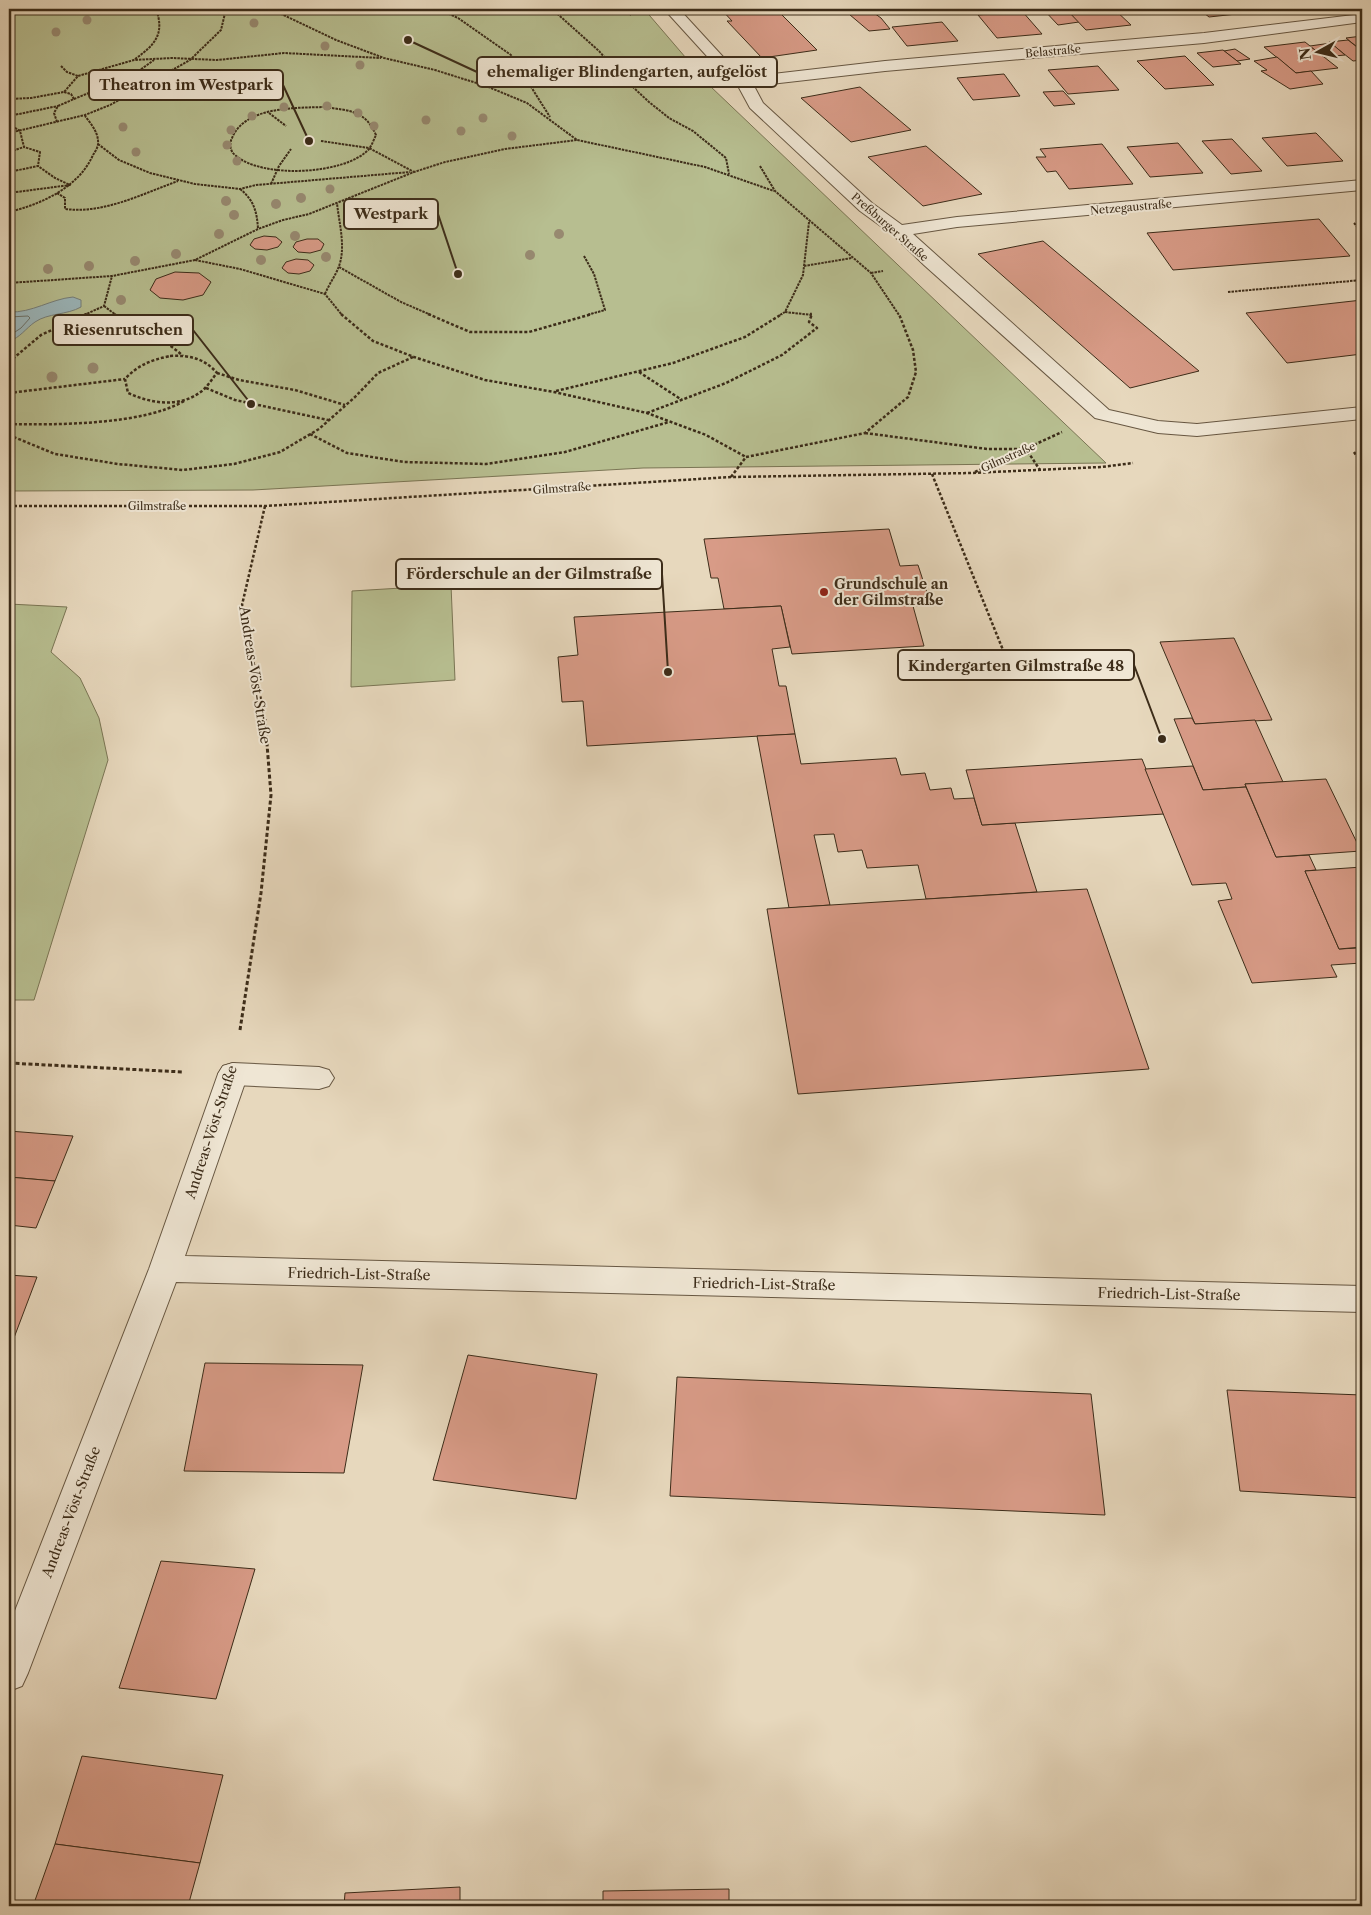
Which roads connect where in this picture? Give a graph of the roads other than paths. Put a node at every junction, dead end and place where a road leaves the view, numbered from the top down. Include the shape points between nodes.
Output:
1 (671, 9) edge
2 (1362, 18) edge
3 (744, 82) junction
4 (1362, 185) edge
5 (900, 232) junction
6 (1362, 413) edge
7 (319, 1078) dead end
8 (165, 1269) junction
9 (1362, 1299) edge
10 (9, 1673) edge

1 - 3 street, Preßburger Straße via 720,62
2 - 3 street, Belastraße via 1204,38 885,66
3 - 5 street, Preßburger Straße via 756,105 866,207
4 - 5 street, Netzegaustraße via 957,222
5 - 6 street, Preßburger Straße via 1102,414 1158,427 1197,430
7 - 8 street, Andreas-Vöst-Straße via 233,1074
8 - 9 street, Friedrich-List-Straße
8 - 10 street, Andreas-Vöst-Straße

